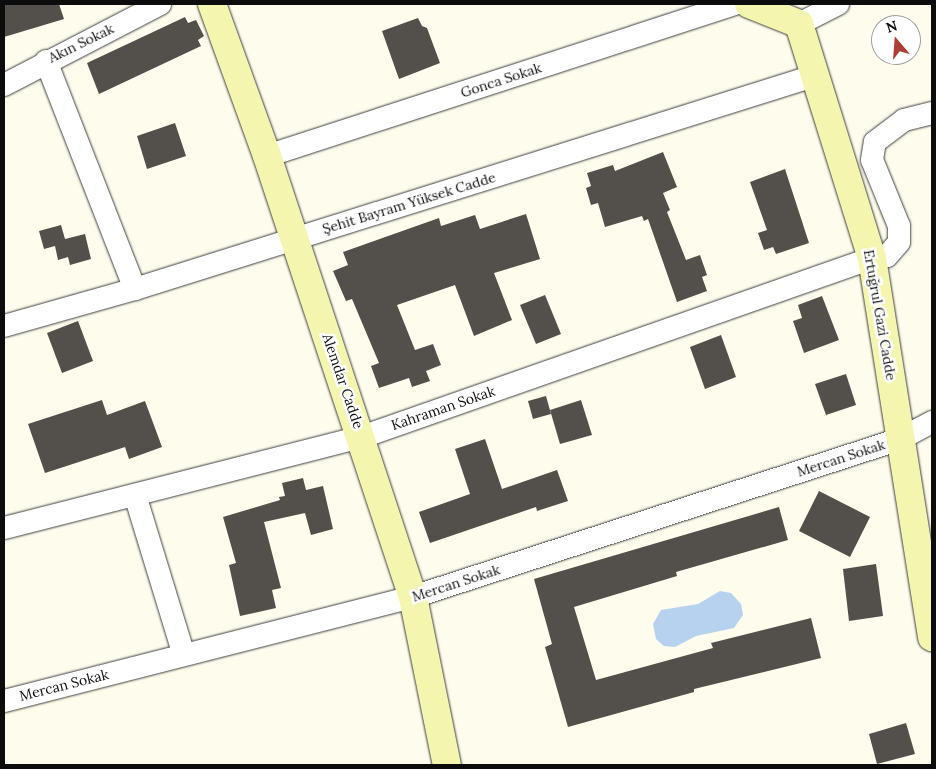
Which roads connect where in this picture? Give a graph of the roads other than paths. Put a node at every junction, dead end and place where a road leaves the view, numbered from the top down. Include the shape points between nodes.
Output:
1 (160, 4) edge
2 (212, 4) edge
3 (734, 4) edge
4 (749, 4) edge
5 (838, 4) edge
6 (799, 24) junction
7 (46, 60) junction
8 (814, 76) junction
9 (4, 84) edge
10 (932, 113) edge
11 (268, 156) junction
12 (294, 239) junction
13 (872, 258) junction
14 (135, 289) junction
15 (4, 326) edge
16 (932, 422) edge
17 (362, 437) junction
18 (900, 439) junction
19 (134, 495) junction
20 (4, 528) edge
21 (413, 597) junction
22 (932, 637) edge
23 (184, 655) junction
24 (4, 701) edge
25 (447, 765) edge

1 - 7 street, Akın Sokak
2 - 11 street, Alemdar Cadde
3 - 11 street, Gonca Sokak
4 - 6 street
5 - 6 street
6 - 8 street, Ertuğrul Gazi Cadde
7 - 9 street, Akın Sokak
7 - 14 street
8 - 12 street, Şehit Bayram Yüksek Cadde
8 - 13 street, Ertuğrul Gazi Cadde
10 - 13 street, Kahraman Sokak via 904,120 875,142 872,160 899,226 899,242 887,256
11 - 12 street, Alemdar Cadde
12 - 14 street, Şehit Bayram Yüksek Cadde
12 - 17 street, Alemdar Cadde
13 - 17 street, Kahraman Sokak
13 - 18 street, Ertuğrul Gazi Cadde
14 - 15 street, Şehit Bayram Yüksek Cadde
16 - 18 street, Mercan Sokak
17 - 19 street, Kahraman Sokak
17 - 21 street, Alemdar Cadde
18 - 21 street, Mercan Sokak
18 - 22 street, Ertuğrul Gazi Cadde
19 - 20 street, Kahraman Sokak
19 - 23 street
21 - 23 street, Mercan Sokak
21 - 25 street, Alemdar Cadde
23 - 24 street, Mercan Sokak

